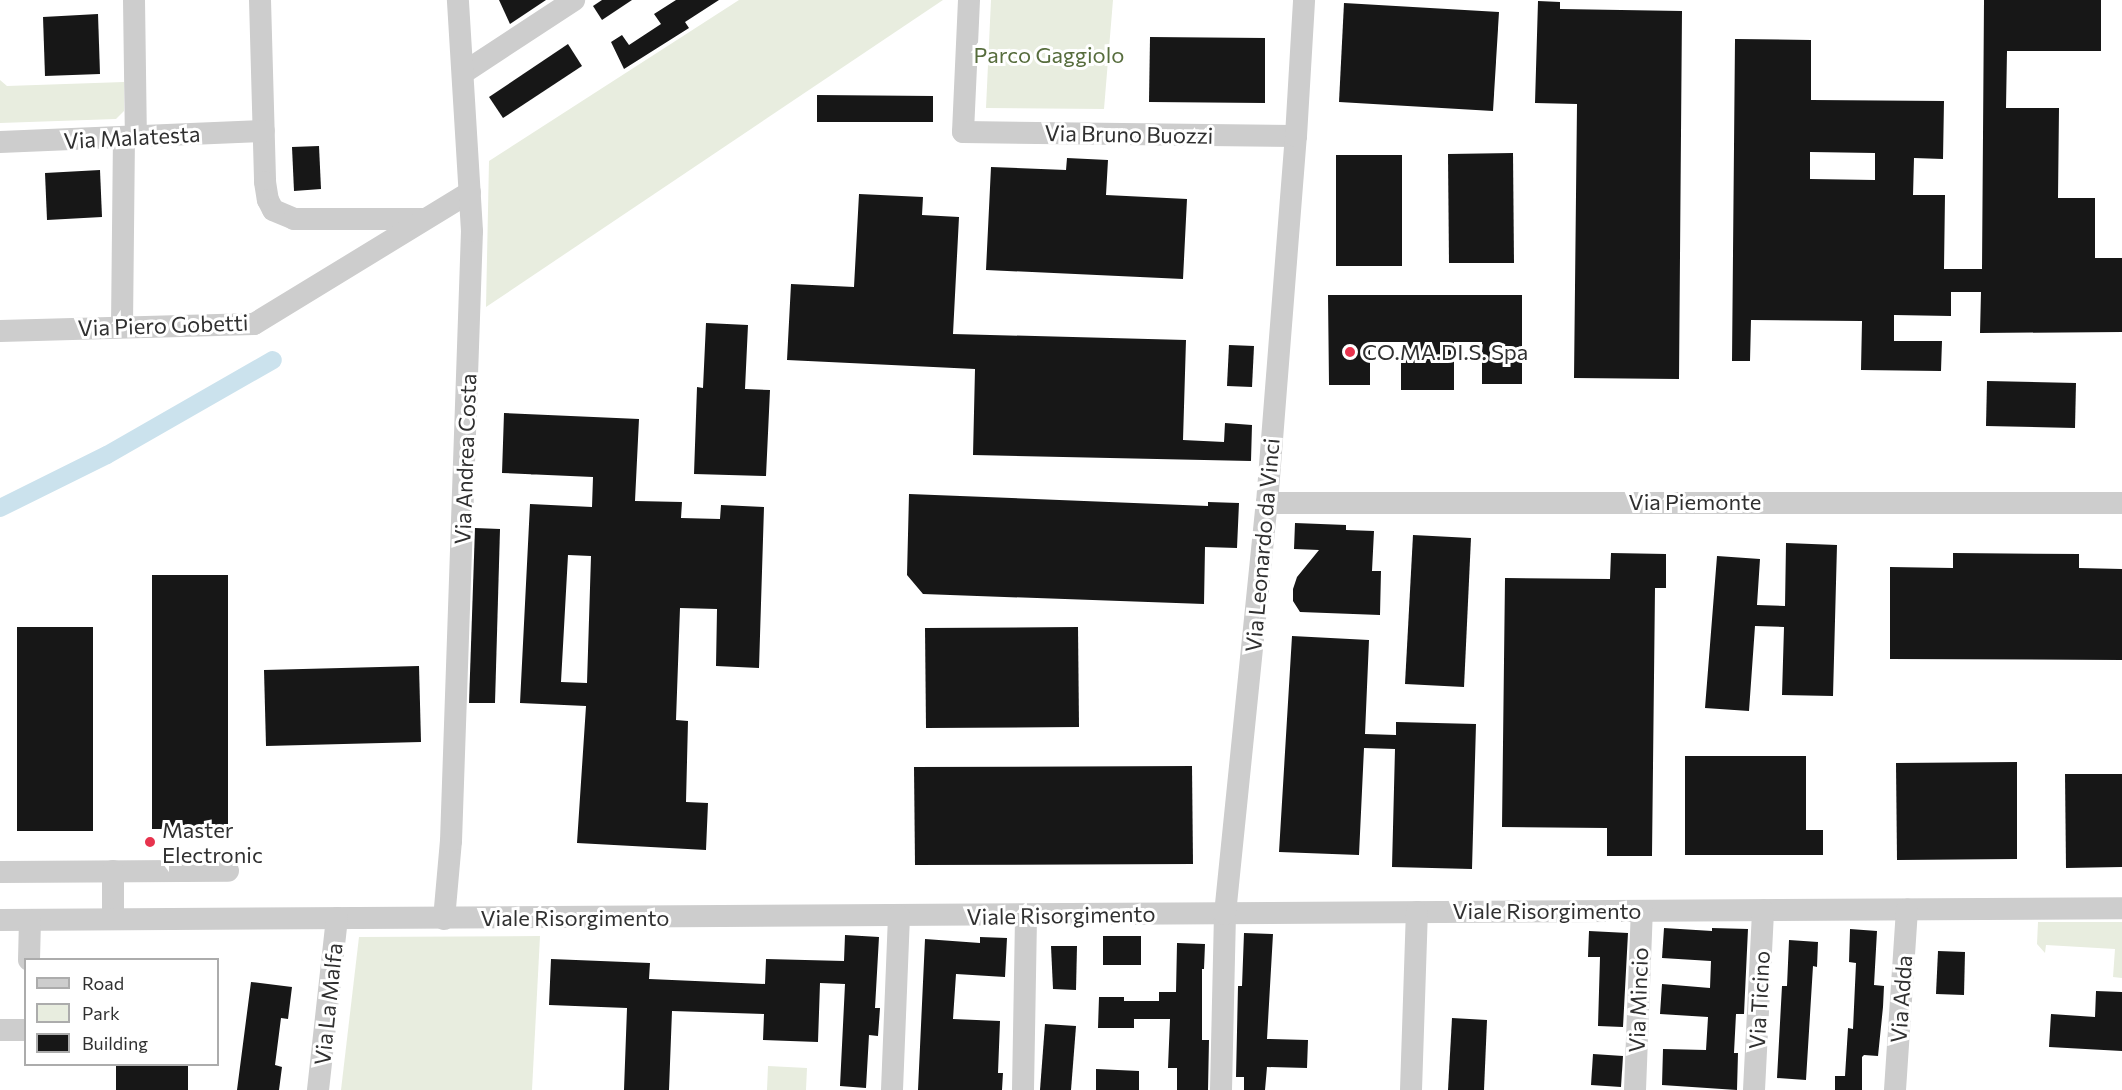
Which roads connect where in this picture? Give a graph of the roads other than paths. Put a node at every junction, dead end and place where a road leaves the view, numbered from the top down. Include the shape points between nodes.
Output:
1 (134, 0) edge
2 (260, 0) edge
3 (458, 0) edge
4 (574, 0) edge
5 (969, 0) edge
6 (1304, 0) edge
7 (463, 73) junction
8 (264, 131) junction
9 (1296, 136) junction
10 (130, 137) junction
11 (0, 142) edge
12 (470, 192) junction
13 (423, 219) junction
14 (122, 326) junction
15 (0, 331) edge
16 (1267, 503) junction
17 (2122, 503) edge
18 (113, 871) junction
19 (228, 871) dead end
20 (0, 872) edge
21 (2122, 908) edge
22 (1907, 909) junction
23 (1642, 910) junction
24 (1764, 910) junction
25 (1417, 912) junction
26 (1225, 914) junction
27 (898, 916) junction
28 (1026, 916) junction
29 (337, 918) junction
30 (113, 919) junction
31 (444, 919) junction
32 (30, 920) junction
33 (0, 921) edge
34 (29, 958) edge
35 (0, 1030) edge
36 (24, 1030) edge
37 (318, 1090) edge
38 (892, 1090) edge
39 (1023, 1090) edge
40 (1221, 1090) edge
41 (1411, 1090) edge
42 (1635, 1090) edge
43 (1754, 1090) edge
44 (1895, 1090) edge

1 - 10 street
2 - 8 street
3 - 7 street, Via Andrea Costa
4 - 7 street
5 - 9 street, Via Bruno Buozzi via 963,132
6 - 9 street, Via Leonardo da Vinci
7 - 12 street, Via Andrea Costa
8 - 10 street, Via Malatesta
8 - 13 street via 268,200 273,210 283,216
9 - 16 street, Via Leonardo da Vinci
10 - 11 street, Via Malatesta
10 - 14 street
12 - 13 street, Via Piero Gobetti
12 - 31 street, Via Andrea Costa via 471,323 451,841
13 - 14 street, Via Piero Gobetti via 259,322
14 - 15 street, Via Piero Gobetti
16 - 17 street, Via Piemonte
16 - 26 street, Via Leonardo da Vinci
18 - 19 street
18 - 20 street
18 - 30 street
21 - 22 street, Viale Risorgimento
22 - 24 street, Viale Risorgimento
22 - 44 street, Via Adda
23 - 24 street, Viale Risorgimento
23 - 25 street, Viale Risorgimento
23 - 42 street, Via Mincio
24 - 43 street, Via Ticino
25 - 26 street, Viale Risorgimento
25 - 41 street
26 - 28 street, Viale Risorgimento
26 - 40 street, Via Leonardo da Vinci
27 - 28 street, Viale Risorgimento
27 - 31 street, Viale Risorgimento
27 - 38 street
28 - 39 street
29 - 30 street, Viale Risorgimento
29 - 31 street, Viale Risorgimento
29 - 37 street, Via La Malfa
30 - 32 street, Viale Risorgimento
32 - 33 street, Viale Risorgimento
32 - 34 street
35 - 36 street

